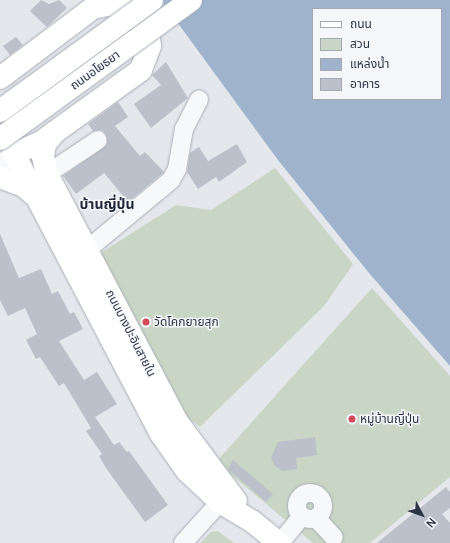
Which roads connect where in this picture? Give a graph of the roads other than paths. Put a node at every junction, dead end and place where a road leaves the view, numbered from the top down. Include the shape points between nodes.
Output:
1 (152, 0) edge
2 (191, 0) edge
3 (3, 79) edge
4 (199, 100) dead end
5 (0, 111) edge
6 (55, 132) junction
7 (98, 140) dead end
8 (5, 152) edge
9 (48, 174) junction
10 (0, 177) edge
11 (33, 194) junction
12 (88, 249) junction
13 (220, 502) junction
14 (253, 522) junction
15 (334, 537) dead end
16 (183, 543) edge
17 (279, 543) edge

1 - 5 main road, ถนนอโยธยา, bridge
2 - 8 main road, ถนนอโยธยา, bridge
3 - 6 main road, ถนนบางปะอินสายใน via 93,8 120,6 142,21 150,46 140,70
3 - 8 main road, ถนนบางปะอินสายใน via 98,19 107,16 120,19 133,28 137,36 136,55 132,63
4 - 12 street via 184,129 178,169 171,180
6 - 8 main road, ถนนบางปะอินสายใน
6 - 9 main road, ถนนบางปะอินสายใน via 45,144 43,157
7 - 9 street
8 - 11 main road, ถนนบางปะอินสายใน
9 - 12 main road, ถนนบางปะอินสายใน
10 - 11 main road via 24,186
11 - 13 main road, ถนนบางปะอินสายใน via 161,434 187,471
12 - 14 main road, ถนนบางปะอินสายใน via 178,423 207,467
13 - 14 main road, ถนนบางปะอินสายใน
13 - 16 street
14 - 17 main road, ถนนบางปะอินสายใน
15 - 17 street via 309,517

